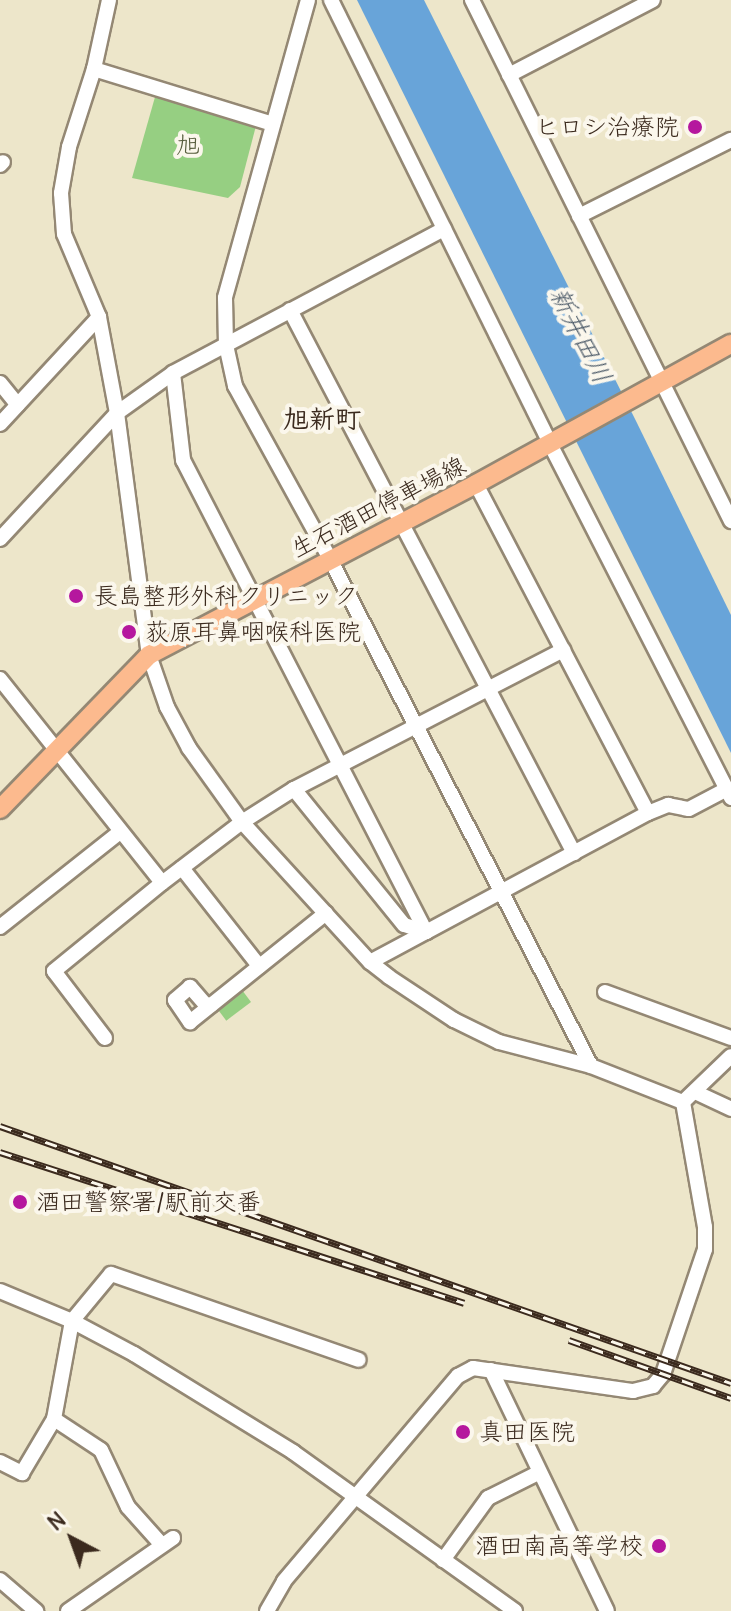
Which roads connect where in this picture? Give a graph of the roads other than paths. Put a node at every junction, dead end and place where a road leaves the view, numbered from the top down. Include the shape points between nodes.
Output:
1 (109, 0) edge
2 (308, 0) edge
3 (331, 0) edge
4 (472, 0) edge
5 (653, 0) edge
6 (94, 69) junction
7 (509, 75) junction
8 (273, 124) junction
9 (731, 140) edge
10 (579, 216) junction
11 (444, 229) junction
12 (290, 310) junction
13 (99, 317) junction
14 (731, 344) edge
15 (226, 345) junction
16 (173, 373) junction
17 (0, 383) edge
18 (653, 384) junction
19 (18, 405) junction
20 (117, 413) junction
21 (0, 424) edge
22 (556, 440) junction
23 (476, 484) junction
24 (401, 521) junction
25 (731, 521) edge
26 (0, 539) edge
27 (330, 559) junction
28 (254, 599) junction
29 (563, 650) junction
30 (149, 655) junction
31 (0, 679) edge
32 (488, 686) junction
33 (415, 724) junction
34 (55, 748) junction
35 (340, 764) junction
36 (294, 789) junction
37 (729, 794) edge
38 (0, 809) edge
39 (648, 813) junction
40 (242, 822) junction
41 (120, 832) junction
42 (574, 853) junction
43 (182, 868) junction
44 (162, 883) junction
45 (502, 892) junction
46 (326, 913) junction
47 (0, 927) edge
48 (426, 932) junction
49 (370, 962) junction
50 (259, 966) junction
51 (605, 992) dead end
52 (211, 1005) dead end
53 (105, 1038) dead end
54 (731, 1038) edge
55 (731, 1056) edge
56 (591, 1066) junction
57 (695, 1092) junction
58 (683, 1102) junction
59 (731, 1109) edge
60 (0, 1291) edge
61 (72, 1321) junction
62 (359, 1360) dead end
63 (491, 1370) junction
64 (54, 1419) junction
65 (0, 1462) edge
66 (538, 1473) junction
67 (357, 1499) junction
68 (443, 1560) junction
69 (0, 1580) edge
70 (36, 1611) edge
71 (68, 1611) edge
72 (267, 1611) edge
73 (515, 1611) edge
74 (607, 1611) edge

1 - 6 street
2 - 8 street
3 - 11 street
4 - 7 street
5 - 7 street
6 - 8 street
6 - 13 street via 69,147 61,193 64,234
7 - 10 street
8 - 15 street via 225,298
9 - 10 street
10 - 18 street
11 - 12 street
11 - 22 street
12 - 15 street
12 - 24 street
13 - 19 street
13 - 20 street
14 - 18 main road, 生石酒田停車場線
15 - 16 street
15 - 27 street via 235,386
16 - 20 street
16 - 28 street via 183,460
17 - 19 street
18 - 22 main road, 生石酒田停車場線
18 - 25 street
19 - 21 street
20 - 26 street
20 - 30 street
22 - 23 main road, 生石酒田停車場線
22 - 37 street
23 - 24 main road, 生石酒田停車場線
23 - 29 street
24 - 27 main road, 生石酒田停車場線
24 - 32 street
27 - 28 main road, 生石酒田停車場線
27 - 33 street
28 - 30 main road, 生石酒田停車場線
28 - 35 street
29 - 32 street
29 - 39 street
30 - 34 main road, 生石酒田停車場線
30 - 40 street via 167,707 189,748
31 - 34 street
32 - 33 street
32 - 42 street
33 - 35 street
33 - 45 street
34 - 38 main road, 生石酒田停車場線
34 - 41 street
35 - 36 street
35 - 48 street
36 - 40 street
36 - 48 street via 404,925
37 - 39 street via 689,809 668,805
39 - 42 street
40 - 43 street
40 - 46 street
41 - 44 street
41 - 47 street
42 - 45 street
43 - 44 street
43 - 50 street
44 - 53 street via 54,971
45 - 48 street
45 - 56 street
46 - 49 street
46 - 50 street
48 - 49 street
49 - 56 street via 454,1020 499,1042
50 - 52 street
51 - 54 street
55 - 57 street
56 - 58 street
57 - 58 street
57 - 59 street
58 - 63 street via 705,1249 663,1374 653,1386 633,1391
60 - 61 street
61 - 62 street via 111,1274
61 - 64 street
61 - 67 street via 293,1452
63 - 66 street
63 - 67 street via 473,1368 458,1376
64 - 65 street via 22,1473
64 - 71 street via 101,1450 128,1507 167,1542
66 - 68 street via 488,1498
66 - 74 street
67 - 68 street
67 - 72 street via 284,1581
68 - 73 street
69 - 70 street

